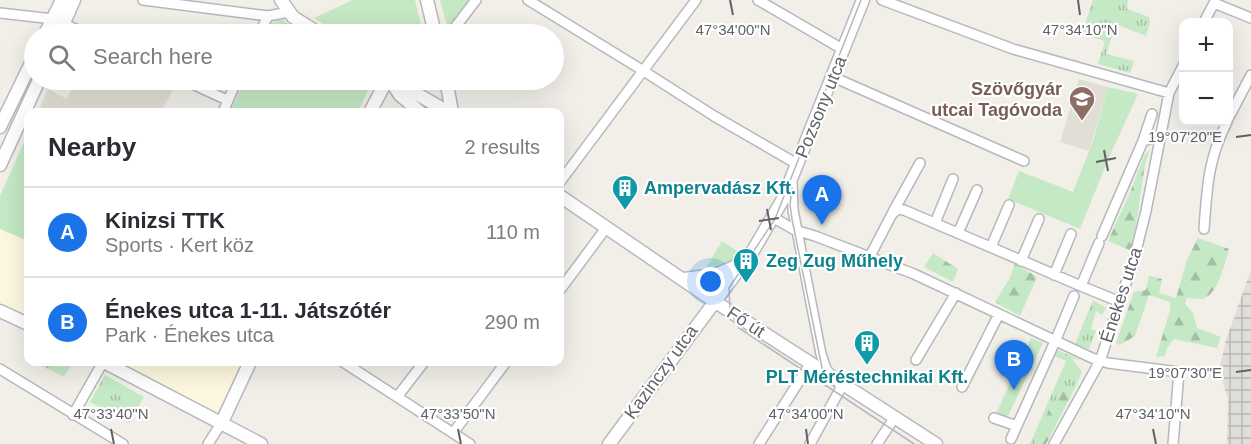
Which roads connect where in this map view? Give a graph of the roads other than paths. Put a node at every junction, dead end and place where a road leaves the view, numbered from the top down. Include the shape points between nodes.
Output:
1 (63, 0) edge
2 (74, 0) edge
3 (142, 0) edge
4 (281, 0) edge
5 (427, 0) edge
6 (476, 0) edge
7 (528, 0) edge
8 (696, 0) edge
9 (758, 0) edge
10 (863, 0) edge
11 (882, 0) edge
12 (289, 12) junction
13 (0, 13) edge
14 (268, 16) junction
15 (1206, 18) edge
16 (1251, 18) edge
17 (49, 24) edge
18 (58, 24) edge
19 (59, 24) edge
20 (264, 24) edge
21 (306, 24) edge
22 (433, 24) edge
23 (458, 24) edge
24 (844, 50) junction
25 (642, 70) junction
26 (1180, 72) edge
27 (1251, 75) edge
28 (833, 77) junction
29 (24, 78) edge
30 (34, 90) edge
31 (206, 90) edge
32 (232, 90) edge
33 (384, 90) edge
34 (397, 90) edge
35 (409, 90) edge
36 (447, 90) edge
37 (1169, 93) junction
38 (227, 100) junction
39 (26, 108) edge
40 (224, 108) edge
41 (372, 108) edge
42 (415, 108) edge
43 (442, 108) edge
44 (450, 108) edge
45 (1233, 110) edge
46 (24, 113) edge
47 (1152, 114) dead end
48 (1225, 126) edge
49 (0, 128) edge
50 (1161, 136) junction
51 (1143, 141) junction
52 (1024, 161) dead end
53 (920, 163) dead end
54 (797, 164) junction
55 (0, 165) edge
56 (792, 176) junction
57 (564, 177) edge
58 (953, 179) dead end
59 (976, 190) dead end
60 (564, 199) edge
61 (1009, 205) dead end
62 (892, 214) junction
63 (774, 218) junction
64 (1039, 219) dead end
65 (935, 223) junction
66 (606, 228) junction
67 (1204, 229) dead end
68 (798, 231) junction
69 (958, 233) junction
70 (1071, 234) dead end
71 (990, 247) junction
72 (870, 256) junction
73 (1021, 261) junction
74 (743, 263) junction
75 (1054, 275) junction
76 (684, 279) junction
77 (564, 285) edge
78 (1081, 286) junction
79 (956, 293) junction
80 (1074, 296) dead end
81 (714, 301) junction
82 (1120, 302) junction
83 (0, 311) edge
84 (999, 314) junction
85 (24, 322) edge
86 (1055, 342) junction
87 (916, 360) dead end
88 (1101, 361) junction
89 (810, 364) junction
90 (102, 366) edge
91 (112, 366) edge
92 (248, 366) edge
93 (349, 366) edge
94 (421, 366) edge
95 (503, 366) edge
96 (0, 369) edge
97 (839, 382) junction
98 (962, 387) dead end
99 (397, 397) junction
100 (73, 415) junction
101 (895, 417) junction
102 (994, 418) dead end
103 (222, 422) junction
104 (1017, 426) junction
105 (453, 433) junction
106 (1011, 439) dead end
107 (123, 444) edge
108 (208, 444) edge
109 (261, 444) edge
110 (470, 444) edge
111 (609, 444) edge
112 (759, 444) edge
113 (810, 444) edge
114 (877, 444) edge
115 (936, 444) edge
116 (1054, 444) edge
117 (1173, 444) edge

1 - 18 street
2 - 19 street
3 - 14 street
4 - 12 street
5 - 22 street
6 - 23 street
7 - 25 street
8 - 25 street
9 - 24 street
10 - 24 street, Pozsony utca
11 - 37 street via 1013,49
12 - 14 street
12 - 21 street
13 - 17 street
14 - 20 street
15 - 16 street via 1214,3
24 - 28 street, Pozsony utca
25 - 54 street
25 - 57 street
26 - 37 street, Énekes utca
27 - 45 street
28 - 52 street
28 - 54 street, Pozsony utca
29 - 49 street
30 - 39 street
31 - 38 street
32 - 38 street
33 - 41 street
34 - 42 street
35 - 43 street
36 - 44 street
37 - 50 street, Énekes utca
38 - 40 street
46 - 55 street
47 - 51 street, Énekes utca
48 - 67 street via 1216,143 1208,179
50 - 51 street
50 - 82 street, Énekes utca via 1137,250
51 - 78 street, Énekes utca
53 - 62 street
54 - 56 street, Pozsony utca
56 - 63 street, Pozsony utca
56 - 68 street
58 - 65 street
59 - 69 street
60 - 66 street, Fő út
61 - 71 street
62 - 65 street via 904,210
62 - 72 street
63 - 68 street
63 - 74 street, Pozsony utca
64 - 73 street
65 - 69 street
66 - 76 street, Fő út
66 - 77 street
68 - 72 street
68 - 97 street via 822,358 826,369
69 - 71 street
70 - 75 street
71 - 73 street
72 - 79 street
73 - 75 street
74 - 76 street via 716,275
74 - 81 street, Pozsony utca
75 - 78 street
76 - 81 street, Fő út
78 - 82 street
79 - 84 street
79 - 87 street
80 - 86 street
81 - 89 street, Fő út
81 - 111 street, Kazinczy utca
82 - 88 street, Énekes utca
83 - 85 street
84 - 86 street
84 - 98 street
86 - 88 street
86 - 104 street
88 - 116 street, Énekes utca
88 - 117 street via 1179,372
89 - 97 street, Fő út
89 - 112 street
90 - 100 street
91 - 103 street
92 - 103 street
93 - 99 street
94 - 99 street
95 - 105 street
96 - 100 street
97 - 101 street, Fő út
97 - 113 street
99 - 105 street
100 - 107 street
101 - 114 street
101 - 115 street, Fő út
102 - 104 street
103 - 108 street
103 - 109 street
104 - 106 street
105 - 110 street

